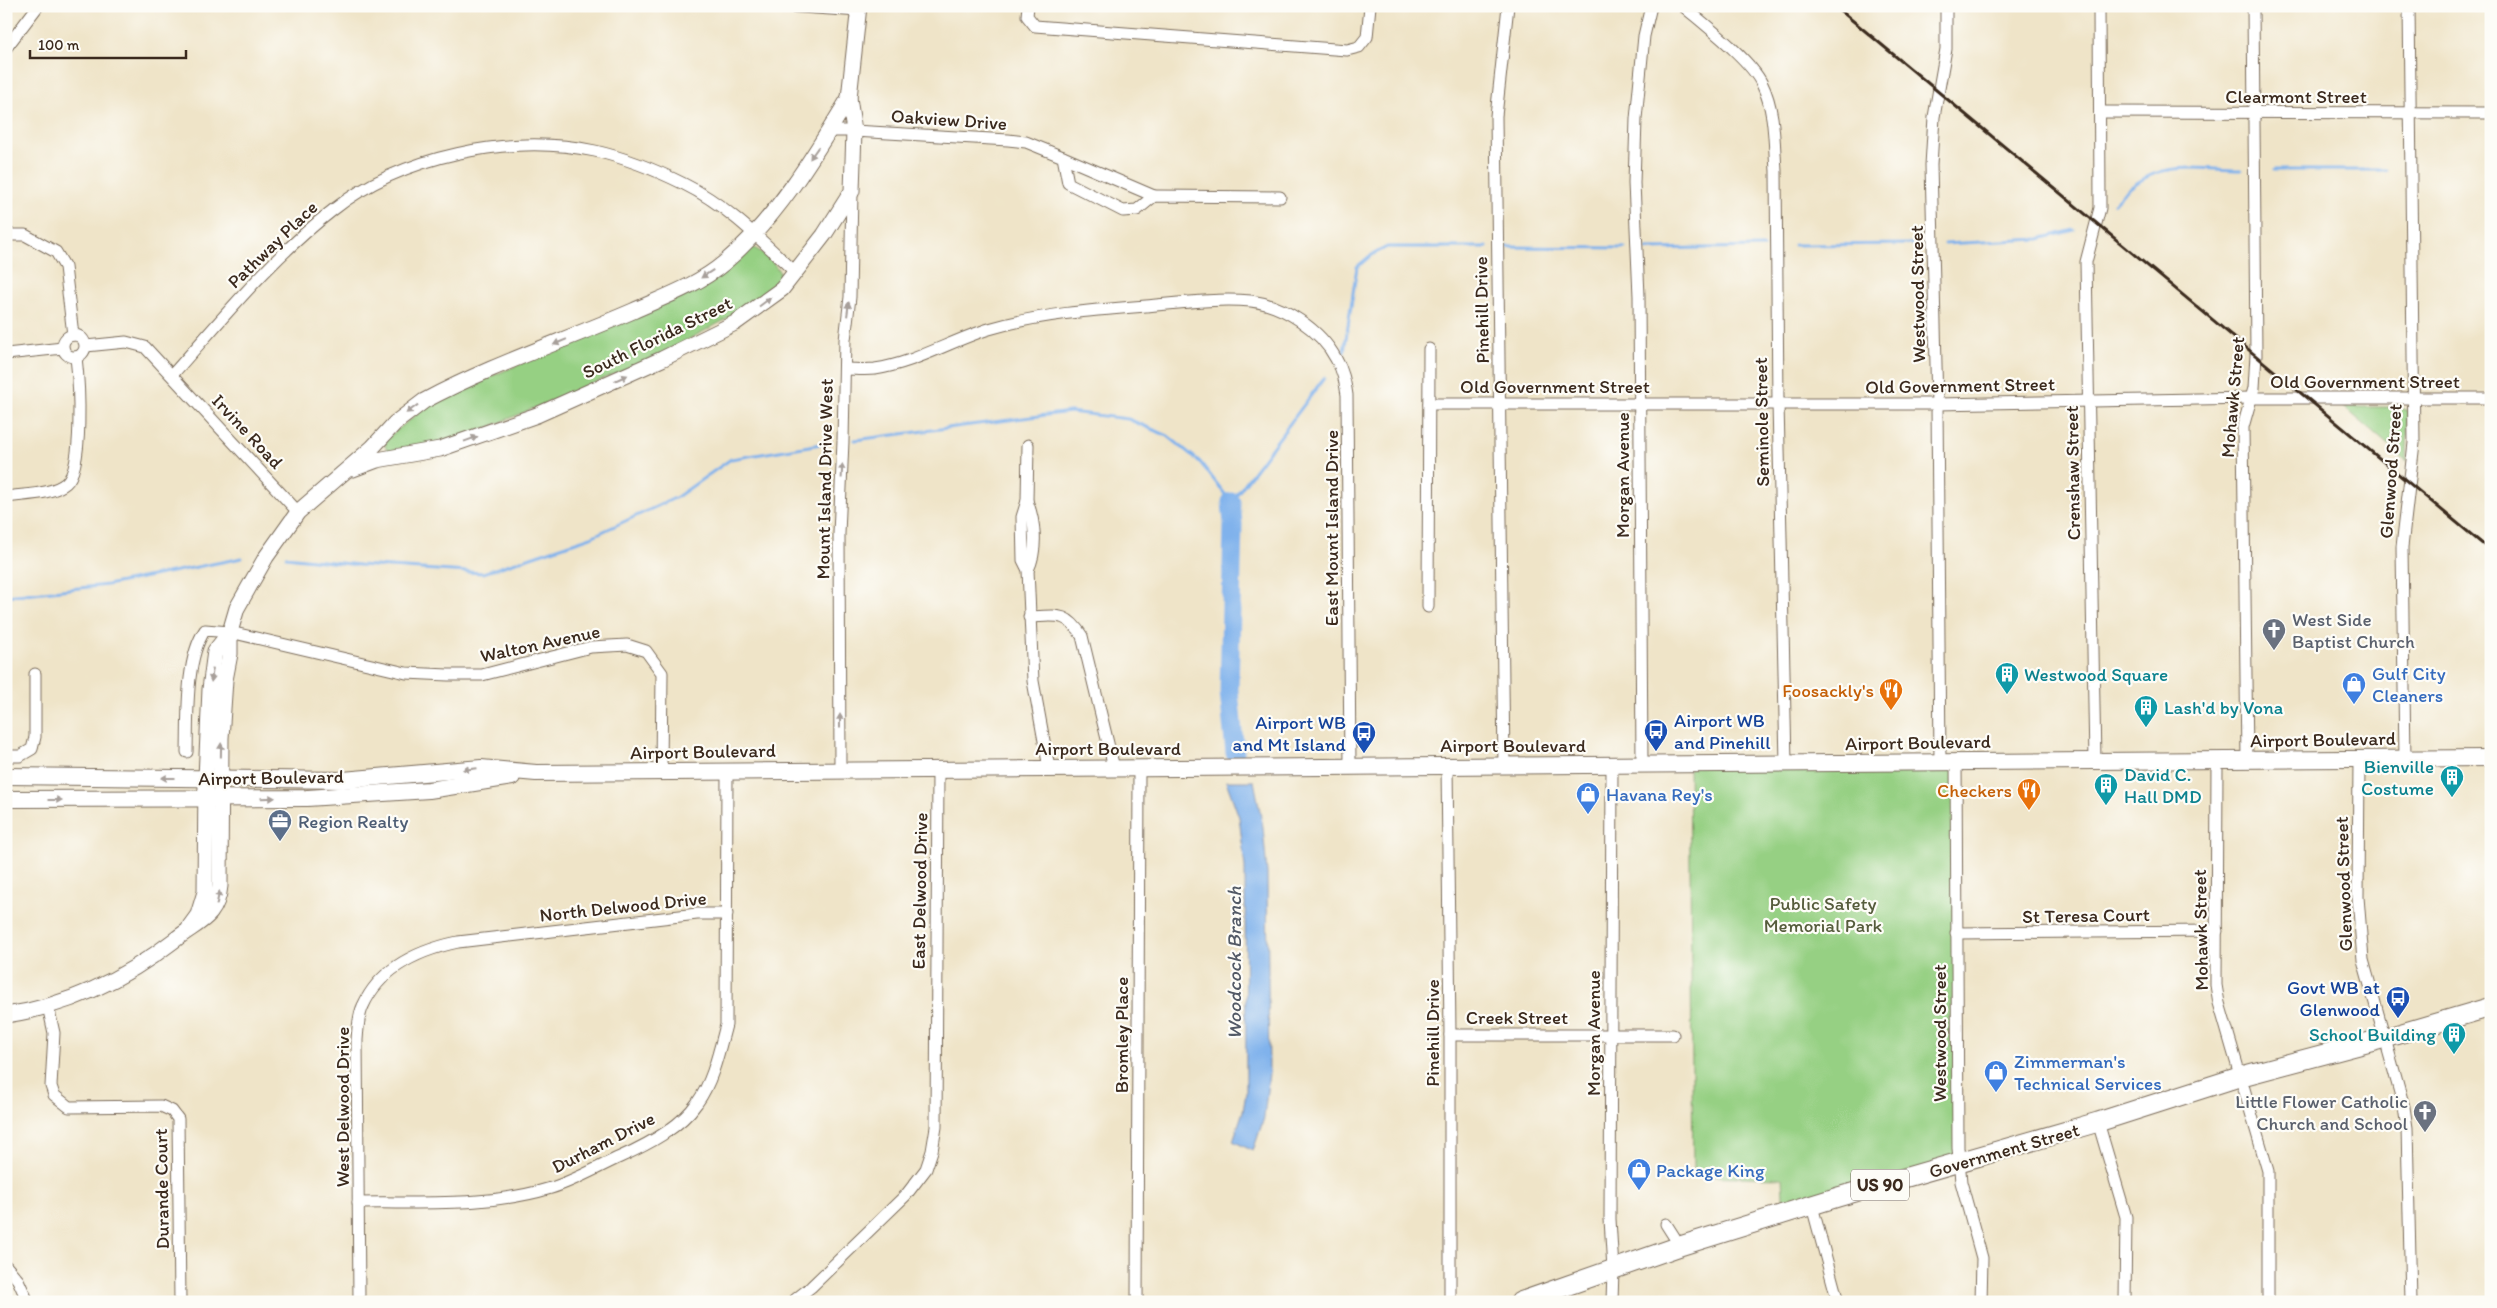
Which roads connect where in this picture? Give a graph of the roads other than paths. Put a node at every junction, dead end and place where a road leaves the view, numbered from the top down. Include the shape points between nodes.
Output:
1 (38, 6) edge
2 (786, 6) edge
3 (1028, 6) edge
4 (1370, 6) edge
5 (1508, 6) edge
6 (1651, 6) edge
7 (1683, 6) edge
8 (1946, 6) edge
9 (2099, 6) edge
10 (2253, 6) edge
11 (2409, 6) edge
12 (859, 9) edge
13 (6, 48) edge
14 (850, 98) junction
15 (2100, 112) junction
16 (2255, 113) junction
17 (2412, 113) junction
18 (2491, 113) edge
19 (854, 130) junction
20 (829, 131) junction
21 (1063, 157) junction
22 (852, 190) junction
23 (1154, 196) junction
24 (1280, 197) dead end
25 (754, 234) junction
26 (6, 236) edge
27 (796, 273) junction
28 (73, 335) junction
29 (86, 346) junction
30 (63, 348) junction
31 (1430, 349) dead end
32 (6, 354) edge
33 (76, 358) junction
34 (844, 369) junction
35 (172, 375) junction
36 (2251, 398) junction
37 (2491, 398) edge
38 (2414, 399) junction
39 (2089, 400) junction
40 (1500, 403) junction
41 (1639, 403) junction
42 (1778, 403) junction
43 (1429, 404) junction
44 (1937, 404) junction
45 (1028, 445) dead end
46 (340, 474) junction
47 (6, 497) edge
48 (298, 512) junction
49 (1428, 607) dead end
50 (1029, 617) junction
51 (230, 632) junction
52 (35, 674) dead end
53 (188, 752) dead end
54 (6, 756) edge
55 (2491, 758) edge
56 (2359, 759) junction
57 (2405, 759) junction
58 (2216, 760) junction
59 (2247, 760) junction
60 (2095, 761) junction
61 (1948, 762) junction
62 (1786, 763) junction
63 (1504, 764) junction
64 (1642, 764) junction
65 (1446, 765) junction
66 (1612, 765) junction
67 (1350, 766) junction
68 (1049, 768) junction
69 (1114, 768) junction
70 (1139, 768) junction
71 (840, 769) junction
72 (938, 769) junction
73 (727, 770) junction
74 (661, 771) junction
75 (536, 773) junction
76 (6, 776) edge
77 (213, 778) junction
78 (6, 799) edge
79 (212, 799) junction
80 (727, 914) junction
81 (2217, 931) junction
82 (1956, 933) junction
83 (522, 935) joint
84 (48, 1006) junction
85 (2491, 1006) edge
86 (6, 1015) edge
87 (1450, 1035) junction
88 (1610, 1035) junction
89 (1673, 1035) dead end
90 (2385, 1038) junction
91 (2242, 1076) junction
92 (2098, 1122) junction
93 (1959, 1163) junction
94 (358, 1203) junction
95 (1812, 1206) junction
96 (1666, 1224) dead end
97 (1680, 1246) junction
98 (6, 1266) edge
99 (1613, 1269) junction
100 (28, 1302) edge
101 (180, 1302) edge
102 (359, 1302) edge
103 (792, 1302) edge
104 (1137, 1302) edge
105 (1450, 1302) edge
106 (1520, 1302) edge
107 (1612, 1302) edge
108 (1838, 1302) edge
109 (1981, 1302) edge
110 (2125, 1302) edge
111 (2268, 1302) edge
112 (2411, 1302) edge

1 - 13 street
2 - 12 street
3 - 4 street via 1028,16 1035,26 1347,50 1359,47 1367,37
5 - 40 street, Pinehill Drive via 1496,116
6 - 41 street, Morgan Avenue via 1644,36 1636,119 1634,183
7 - 42 street, Seminole Street via 1734,51 1762,82 1768,101 1776,171
8 - 44 street, Westwood Street via 1946,50 1934,117 1931,165
9 - 15 street, Crenshaw Street
10 - 16 street, Mohawk Street
11 - 17 street, Glenwood Street
12 - 14 street, South Florida Street
14 - 19 street, South Florida Street
14 - 20 street, South Florida Street
15 - 16 street, Clearmont Street
15 - 39 street, Crenshaw Street via 2100,208 2086,262
16 - 17 street, Clearmont Street
16 - 36 street, Mohawk Street via 2256,355
17 - 18 street, Clearmont Street
17 - 38 street, Glenwood Street
19 - 20 street, Oakview Drive
19 - 21 street, Oakview Drive via 1026,142
19 - 22 street, South Florida Street
20 -> 25 street, South Florida Street
21 - 23 street, Oakview Drive
21 - 23 street via 1068,183 1124,211 1137,210
22 - 27 street, South Florida Street via 824,236
34 -> 22 street, Mount Island Drive West via 850,297
23 - 24 street, Oakview Drive
25 - 27 street, Pathway Place
25 - 35 street, Pathway Place via 685,184 644,166 594,151 550,146 500,147 456,154 420,164 368,186 334,209 302,235
25 -> 46 street, South Florida Street via 723,264 679,291 424,400 395,422 372,448
26 - 28 street via 25,235 56,252 65,267
46 -> 27 street, South Florida Street via 378,460 458,444 561,405 735,323 782,289
28 - 29 street via 83,338
28 - 30 street via 66,338
29 - 33 street via 82,355
29 - 35 street, Irvine Road via 126,342 145,347
30 - 32 street
30 - 33 street via 66,354
31 - 43 street
33 - 47 street via 79,450 72,476 54,490
34 - 67 street, East Mount Island Drive via 874,369 902,363 989,329 1093,310 1230,300 1254,301 1288,313 1318,335 1338,360 1347,395
71 -> 34 street, Mount Island Drive West via 839,534
35 - 48 street, Irvine Road
36 - 38 street, Old Government Street
36 - 39 street, Old Government Street
36 - 59 street, Mohawk Street via 2243,427
37 - 38 street, Old Government Street
38 - 57 street, Glenwood Street via 2413,450 2402,547
39 - 44 street, Old Government Street
39 - 60 street, Crenshaw Street
40 - 41 street, Old Government Street
40 - 43 street, Old Government Street
40 - 63 street, Pinehill Drive
41 - 42 street, Old Government Street
41 - 64 street, Morgan Avenue
42 - 44 street, Old Government Street
42 - 62 street, Seminole Street
43 - 49 street
44 - 61 street, Westwood Street
45 - 50 street via 1027,501 1022,517
46 - 48 street, South Florida Street
48 - 51 street, South Florida Street via 249,585 237,608
50 - 68 street via 1033,681
50 - 69 street via 1064,616 1073,622 1082,636
51 - 53 street, Walton Avenue via 205,630 198,643 190,682
51 - 74 street, Walton Avenue via 406,673 448,675 482,675 592,647 627,645 646,651 662,673
51 - 77 street, South Florida Street via 230,654
52 - 54 street via 35,737 32,749 20,756
55 - 57 main road, Airport Boulevard
56 - 57 main road, Airport Boulevard
56 - 59 main road, Airport Boulevard
56 - 90 street, Glenwood Street via 2358,897 2363,960
58 - 59 main road, Airport Boulevard
58 - 60 main road, Airport Boulevard
58 - 81 street, Mohawk Street
60 - 61 main road, Airport Boulevard
61 - 62 main road, Airport Boulevard
61 - 82 street, Westwood Street
62 - 64 main road, Airport Boulevard
63 - 65 main road, Airport Boulevard
63 - 66 main road, Airport Boulevard
64 - 66 main road, Airport Boulevard
65 - 67 main road, Airport Boulevard
65 - 87 street, Pinehill Drive
66 - 88 street, Morgan Avenue
67 - 70 main road, Airport Boulevard
68 - 69 main road, Airport Boulevard
68 - 72 main road, Airport Boulevard
69 - 70 main road, Airport Boulevard
70 - 104 street, Bromley Place
71 - 72 main road, Airport Boulevard
71 - 73 main road, Airport Boulevard
72 - 103 street, East Delwood Drive via 936,1127 932,1151 926,1169 906,1195
73 - 74 main road, Airport Boulevard
73 - 80 street, Durham Drive
74 - 75 main road, Airport Boulevard
75 -> 77 main road, Airport Boulevard via 481,768 343,780
79 -> 75 main road, Airport Boulevard via 403,792
77 -> 76 main road, Airport Boulevard
77 - 79 street, South Florida Street
78 -> 79 main road, Airport Boulevard
79 - 84 street, South Florida Street via 205,892 198,915 186,932 127,974
80 - 83 street, North Delwood Drive via 697,914
80 - 94 street, Durham Drive via 726,1025 708,1082 697,1104 677,1123 635,1151 553,1188 486,1201
81 - 82 street, St Teresa Court
81 - 91 street, Mohawk Street via 2219,1003
82 - 93 street, Westwood Street
83 - 94 street, West Delwood Drive via 433,947 411,956 381,980 363,1005 357,1040
84 - 86 street
84 - 101 street, Durande Court via 54,1033 51,1086 60,1103 68,1107 161,1106 172,1111 178,1119
85 - 90 main road, Government Street / US 90
87 - 88 street, Creek Street
87 - 105 street, Pinehill Drive
88 - 89 street, Creek Street
88 - 99 street, Morgan Avenue
90 - 91 main road, Government Street / US 90
90 - 112 street, Glenwood Street via 2408,1128
91 - 92 main road, Government Street / US 90
91 - 111 street, Mohawk Street via 2268,1171
92 - 93 main road, Government Street / US 90
92 - 110 street via 2126,1217
93 - 95 main road, Government Street / US 90
93 - 109 street, Westwood Street via 1961,1182 1982,1258
94 - 102 street, West Delwood Drive
95 - 97 main road, Government Street / US 90
95 - 108 street
96 - 97 street
97 - 99 main road, Government Street / US 90
98 - 100 street via 18,1280
99 - 106 main road, Government Street / US 90
99 - 107 street, Morgan Avenue

